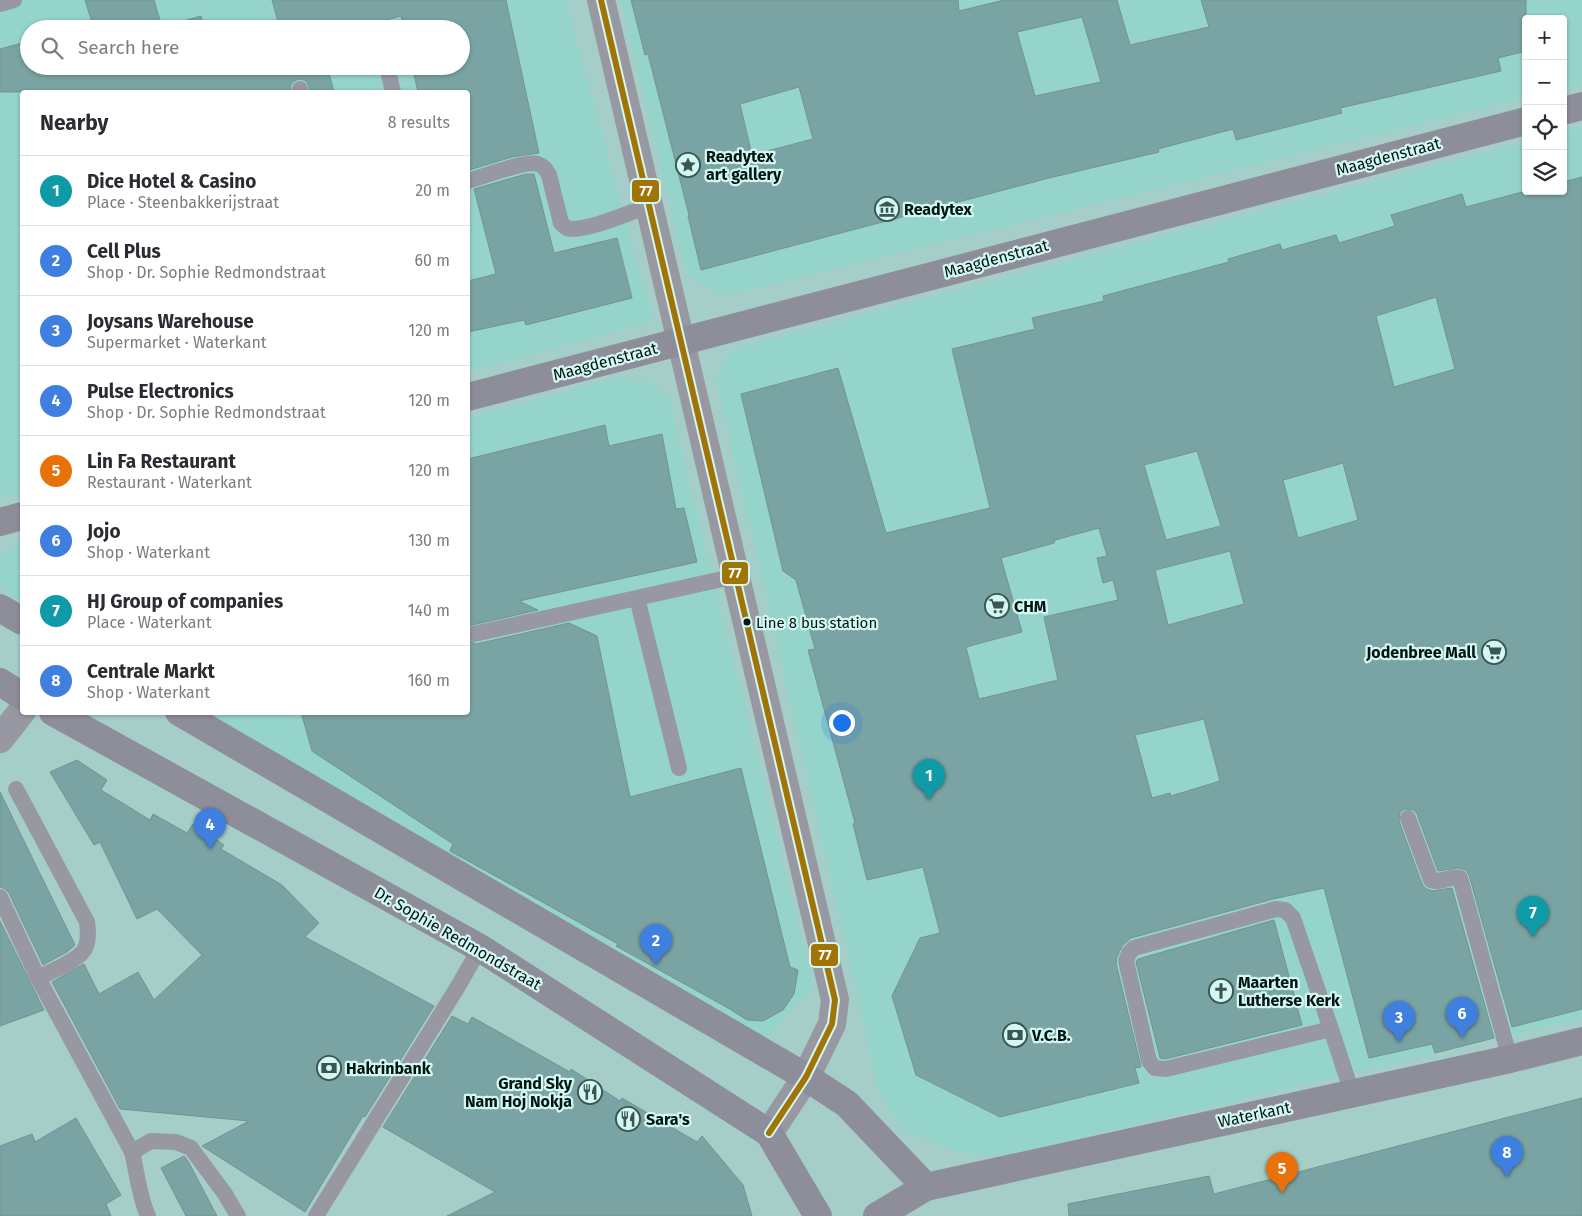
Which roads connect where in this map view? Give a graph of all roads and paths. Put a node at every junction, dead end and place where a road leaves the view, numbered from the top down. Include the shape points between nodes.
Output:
1 (14, 0) edge
2 (601, 0) edge
3 (0, 4) edge
4 (388, 75) edge
5 (392, 90) edge
6 (1582, 106) edge
7 (1567, 110) edge
8 (1522, 122) edge
9 (470, 180) edge
10 (649, 206) junction
11 (681, 340) junction
12 (470, 396) edge
13 (736, 576) junction
14 (637, 598) junction
15 (0, 608) edge
16 (20, 620) edge
17 (474, 634) dead end
18 (0, 682) edge
19 (20, 695) edge
20 (20, 714) edge
21 (57, 715) edge
22 (184, 715) edge
23 (0, 740) edge
24 (679, 768) dead end
25 (16, 789) dead end
26 (1408, 818) dead end
27 (0, 896) edge
28 (480, 948) junction
29 (38, 978) junction
30 (1331, 1029) junction
31 (1582, 1040) edge
32 (1510, 1058) junction
33 (806, 1077) junction
34 (1352, 1093) junction
35 (769, 1133) junction
36 (132, 1152) junction
37 (926, 1187) junction
38 (883, 1215) edge
39 (148, 1216) edge
40 (238, 1216) edge
41 (316, 1216) edge
42 (818, 1216) edge

1 - 3 lane
2 - 10 street
4 - 5 lane
6 - 7 street
8 - 11 street, Maagdenstraat
9 - 10 lane via 521,165 539,164 549,176 561,223 571,229
10 - 11 street
11 - 12 street, Maagdenstraat
11 - 13 street
13 - 14 lane
13 - 33 street via 835,1000 832,1024
14 - 17 lane
14 - 24 lane
15 - 16 street
18 - 19 street
20 - 23 street
21 - 28 street, Dr. Sophie Redmondstraat
22 - 33 street
25 - 29 lane via 87,922 86,948 80,956
26 - 32 lane via 1431,880 1460,878
27 - 29 lane
28 - 35 street, Dr. Sophie Redmondstraat
28 - 41 lane
29 - 36 lane
30 - 30 lane via 1293,918 1285,910 1276,908 1134,948 1126,961 1149,1061 1155,1068 1166,1069
30 - 34 lane
31 - 32 street, Waterkant
32 - 34 street, Waterkant
33 - 35 street
33 - 37 street via 847,1104
34 - 37 street, Waterkant
35 - 42 street, Dr. Sophie Redmondstraat
36 - 39 lane
36 - 40 lane via 150,1141 176,1142 191,1148
37 - 38 street, Waterkant

